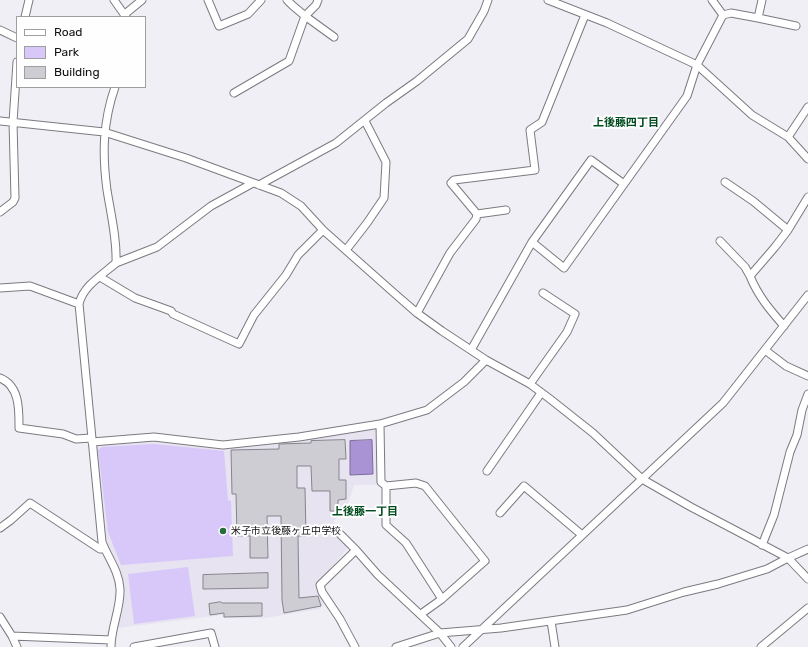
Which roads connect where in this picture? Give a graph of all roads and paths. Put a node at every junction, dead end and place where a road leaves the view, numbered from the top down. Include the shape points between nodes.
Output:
1 (29, 0) edge
2 (114, 0) edge
3 (142, 0) edge
4 (208, 0) edge
5 (261, 0) edge
6 (287, 0) edge
7 (318, 0) edge
8 (488, 0) edge
9 (548, 0) edge
10 (712, 0) edge
11 (762, 0) edge
12 (585, 14) junction
13 (126, 15) edge
14 (723, 15) junction
15 (25, 16) edge
16 (305, 16) junction
17 (758, 18) junction
18 (796, 26) dead end
19 (0, 30) edge
20 (334, 37) dead end
21 (16, 38) edge
22 (697, 65) junction
23 (16, 77) edge
24 (115, 88) edge
25 (234, 93) dead end
26 (808, 107) edge
27 (0, 121) edge
28 (365, 121) junction
29 (13, 122) junction
30 (104, 132) junction
31 (788, 137) junction
32 (808, 159) edge
33 (725, 182) dead end
34 (256, 184) junction
35 (624, 184) junction
36 (808, 197) edge
37 (506, 210) dead end
38 (0, 212) edge
39 (477, 214) junction
40 (323, 230) junction
41 (788, 230) junction
42 (720, 241) dead end
43 (532, 242) junction
44 (346, 250) junction
45 (116, 264) junction
46 (750, 276) junction
47 (100, 277) junction
48 (0, 288) edge
49 (544, 293) dead end
50 (808, 295) edge
51 (78, 304) junction
52 (417, 313) junction
53 (784, 326) junction
54 (471, 350) junction
55 (766, 350) junction
56 (486, 360) junction
57 (808, 376) edge
58 (0, 378) edge
59 (530, 384) junction
60 (541, 393) junction
61 (808, 394) edge
62 (380, 424) junction
63 (91, 440) junction
64 (487, 471) dead end
65 (642, 479) junction
66 (386, 486) junction
67 (500, 513) dead end
68 (0, 528) edge
69 (337, 531) dead end
70 (582, 535) junction
71 (762, 545) junction
72 (105, 549) junction
73 (808, 549) edge
74 (356, 550) junction
75 (788, 558) junction
76 (808, 579) edge
77 (442, 599) junction
78 (808, 608) edge
79 (421, 614) junction
80 (0, 617) edge
81 (551, 621) junction
82 (481, 629) junction
83 (440, 633) junction
84 (12, 636) junction
85 (111, 644) edge
86 (17, 647) edge
87 (134, 647) edge
88 (216, 647) edge
89 (355, 647) edge
90 (396, 647) edge
91 (451, 647) edge
92 (463, 647) edge
93 (556, 647) edge
94 (761, 647) edge

1 - 15 street
2 - 13 street
3 - 13 street
4 - 5 street via 219,26 248,14
6 - 16 street
7 - 16 street
8 - 28 street via 468,39
9 - 12 street
10 - 14 street
11 - 17 street
12 - 22 street
12 - 39 street via 542,122 530,130 535,170 454,180 451,183
14 - 17 street via 731,13
14 - 22 street
16 - 20 street
16 - 25 street via 289,61
17 - 18 street
19 - 21 street
22 - 31 street via 752,115
22 - 35 street via 687,96
23 - 29 street
24 - 30 street
26 - 31 street
27 - 29 street
28 - 34 street via 336,143
28 - 44 street via 386,162 384,198 368,224
29 - 30 street
29 - 38 street via 16,198
30 - 34 street
30 - 45 street via 104,166 117,248
31 - 32 street
33 - 41 street
34 - 40 street via 281,193 301,206
34 - 45 street via 211,206 157,247
35 - 43 street via 591,160
35 - 43 street via 564,268
36 - 41 street
37 - 39 street
39 - 52 street via 476,219 450,253
40 - 44 street
40 - 47 street via 298,255 286,275 254,315 239,344 135,298
41 - 46 street
42 - 46 street via 745,267
43 - 54 street
44 - 52 street
45 - 47 street
46 - 53 street via 766,306
47 - 51 street via 81,296
48 - 51 street via 30,286
49 - 59 street via 575,314 567,332
50 - 53 street
51 - 63 street
52 - 54 street
53 - 55 street
54 - 56 street
55 - 57 street via 786,366
55 - 65 street via 723,403
56 - 59 street
56 - 62 street via 464,382 427,410
58 - 63 street via 15,392 19,404 19,428
59 - 60 street
60 - 64 street
60 - 65 street via 593,433
61 - 71 street via 774,515
62 - 63 street via 299,437 223,445 154,437
62 - 66 street via 381,482
63 - 72 street via 102,542
65 - 70 street
65 - 71 street
66 - 77 street via 386,525 406,543
66 - 77 street via 416,483 425,486 485,561
67 - 70 street via 524,486
68 - 72 street via 30,503 100,549
69 - 74 street
70 - 82 street
71 - 75 street
72 - 85 street via 116,569 120,587
73 - 75 street
74 - 79 street via 378,575
74 - 89 street via 320,585
75 - 76 street
75 - 81 street via 768,569 627,610
77 - 79 street
78 - 94 street
79 - 83 street
80 - 84 street
81 - 82 street
81 - 93 street
82 - 83 street
82 - 92 street
83 - 90 street
83 - 91 street
84 - 85 street
84 - 86 street
87 - 88 street via 211,633

